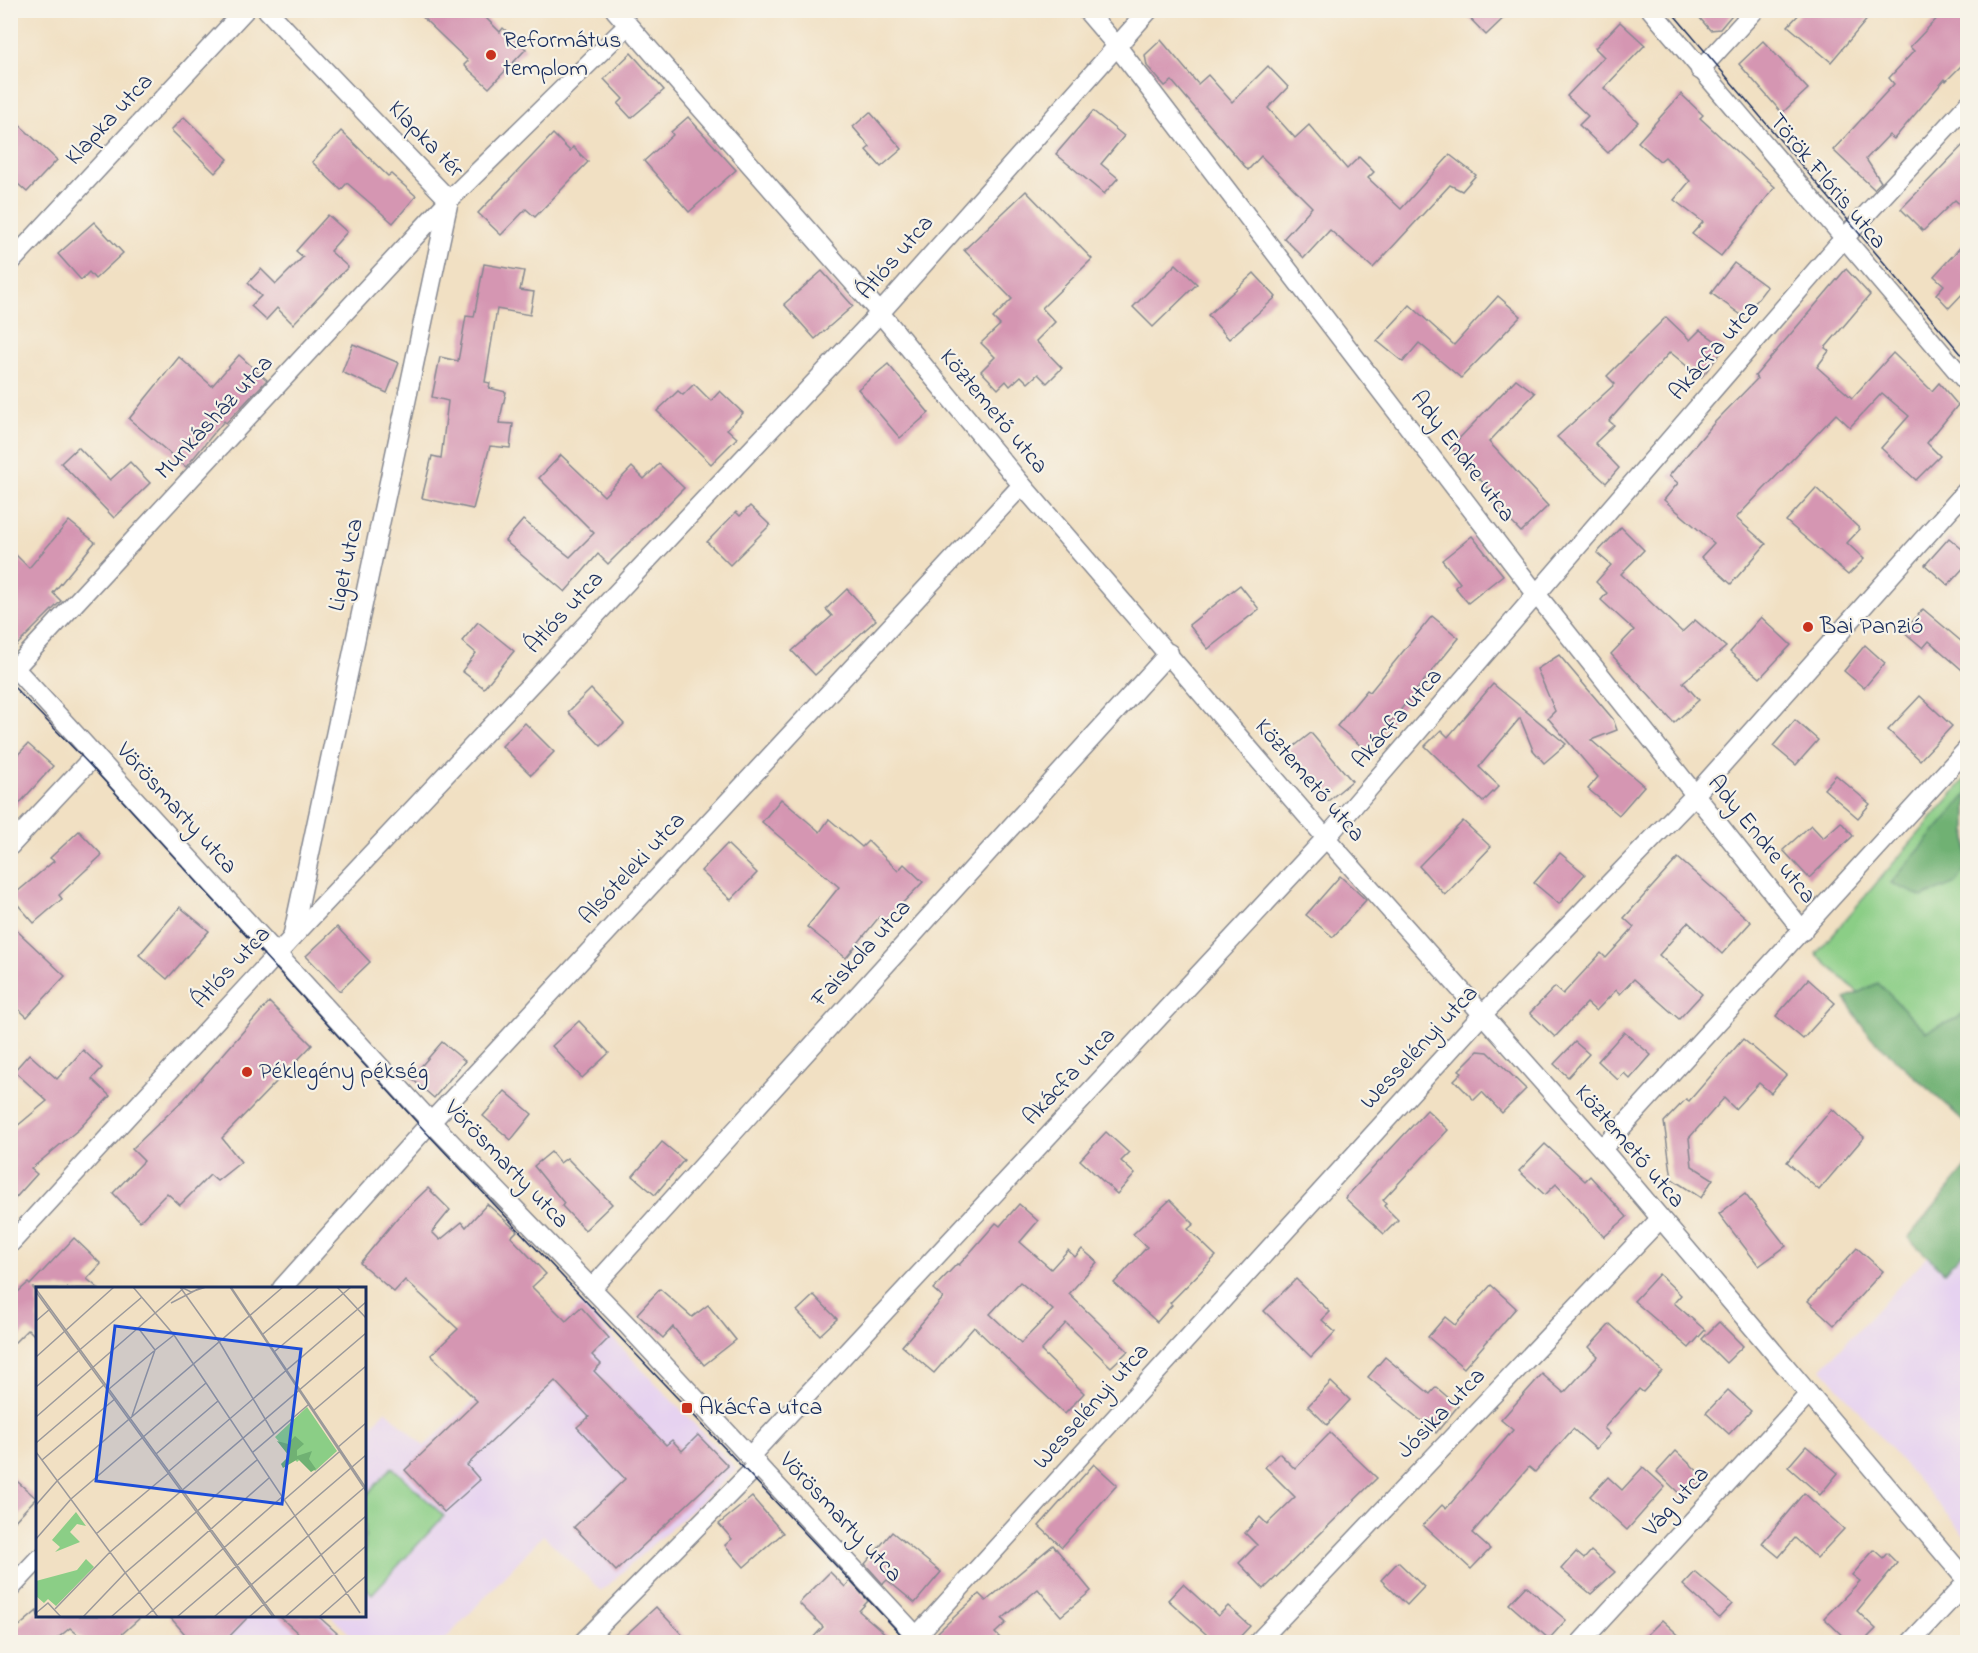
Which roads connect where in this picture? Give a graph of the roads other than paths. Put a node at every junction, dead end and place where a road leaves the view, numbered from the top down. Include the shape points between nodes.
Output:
1 (245, 10) edge
2 (267, 10) edge
3 (615, 10) edge
4 (1086, 10) edge
5 (1149, 10) edge
6 (1651, 10) edge
7 (1755, 10) edge
8 (628, 25) junction
9 (1116, 45) junction
10 (1700, 70) junction
11 (1968, 104) edge
12 (449, 200) junction
13 (1843, 239) junction
14 (10, 263) edge
15 (880, 313) junction
16 (1968, 384) edge
17 (1022, 485) junction
18 (1968, 489) edge
19 (1537, 595) junction
20 (1168, 653) junction
21 (13, 665) edge
22 (1968, 748) edge
23 (95, 755) junction
24 (1694, 796) junction
25 (1326, 838) junction
26 (10, 846) edge
27 (1803, 931) junction
28 (291, 939) junction
29 (277, 956) junction
30 (1481, 1016) junction
31 (431, 1122) junction
32 (1602, 1149) junction
33 (1660, 1219) junction
34 (10, 1244) edge
35 (283, 1287) edge
36 (592, 1288) junction
37 (1809, 1394) junction
38 (754, 1460) junction
39 (36, 1561) edge
40 (1967, 1582) edge
41 (10, 1589) edge
42 (917, 1640) edge
43 (583, 1642) edge
44 (1258, 1642) edge
45 (1581, 1642) edge
46 (1911, 1642) edge

1 - 14 street, Klapka utca
2 - 12 street, Klapka tér
3 - 8 street, Köztemető utca
4 - 9 street, Ady Endre utca
5 - 9 street, Átlós utca
6 - 10 street, Török Flóris utca
7 - 10 street
8 - 12 street, Klapka tér
8 - 15 street, Köztemető utca
9 - 15 street, Átlós utca
9 - 19 street, Ady Endre utca
10 - 13 street, Török Flóris utca
11 - 13 street, Akácfa utca
12 - 21 street, Munkásház utca
12 - 28 street, Liget utca
13 - 16 street, Török Flóris utca
13 - 19 street, Akácfa utca
15 - 17 street, Köztemető utca
15 - 28 street, Átlós utca
17 - 20 street, Köztemető utca
17 - 31 street, Alsóteleki utca
18 - 24 street, Wesselényi utca
19 - 24 street, Ady Endre utca
19 - 25 street, Akácfa utca
20 - 25 street, Köztemető utca
20 - 36 street, Faiskola utca
21 - 23 street, Vörösmarty utca
22 - 27 street
23 - 26 street
23 - 29 street, Vörösmarty utca
24 - 27 street, Ady Endre utca
24 - 30 street, Wesselényi utca
25 - 30 street, Köztemető utca
25 - 38 street, Akácfa utca
27 - 32 street
28 - 29 street, Átlós utca
29 - 31 street, Vörösmarty utca
29 - 34 street, Átlós utca
30 - 32 street, Köztemető utca
30 - 42 street, Wesselényi utca
31 - 35 street, Alsóteleki utca
31 - 36 street, Vörösmarty utca
32 - 33 street, Köztemető utca
33 - 37 street, Köztemető utca
33 - 44 street, Jósika utca
36 - 38 street, Vörösmarty utca
37 - 40 street, Köztemető utca
37 - 45 street, Vág utca
38 - 42 street, Vörösmarty utca
38 - 43 street, Akácfa utca
39 - 41 street
40 - 46 street

